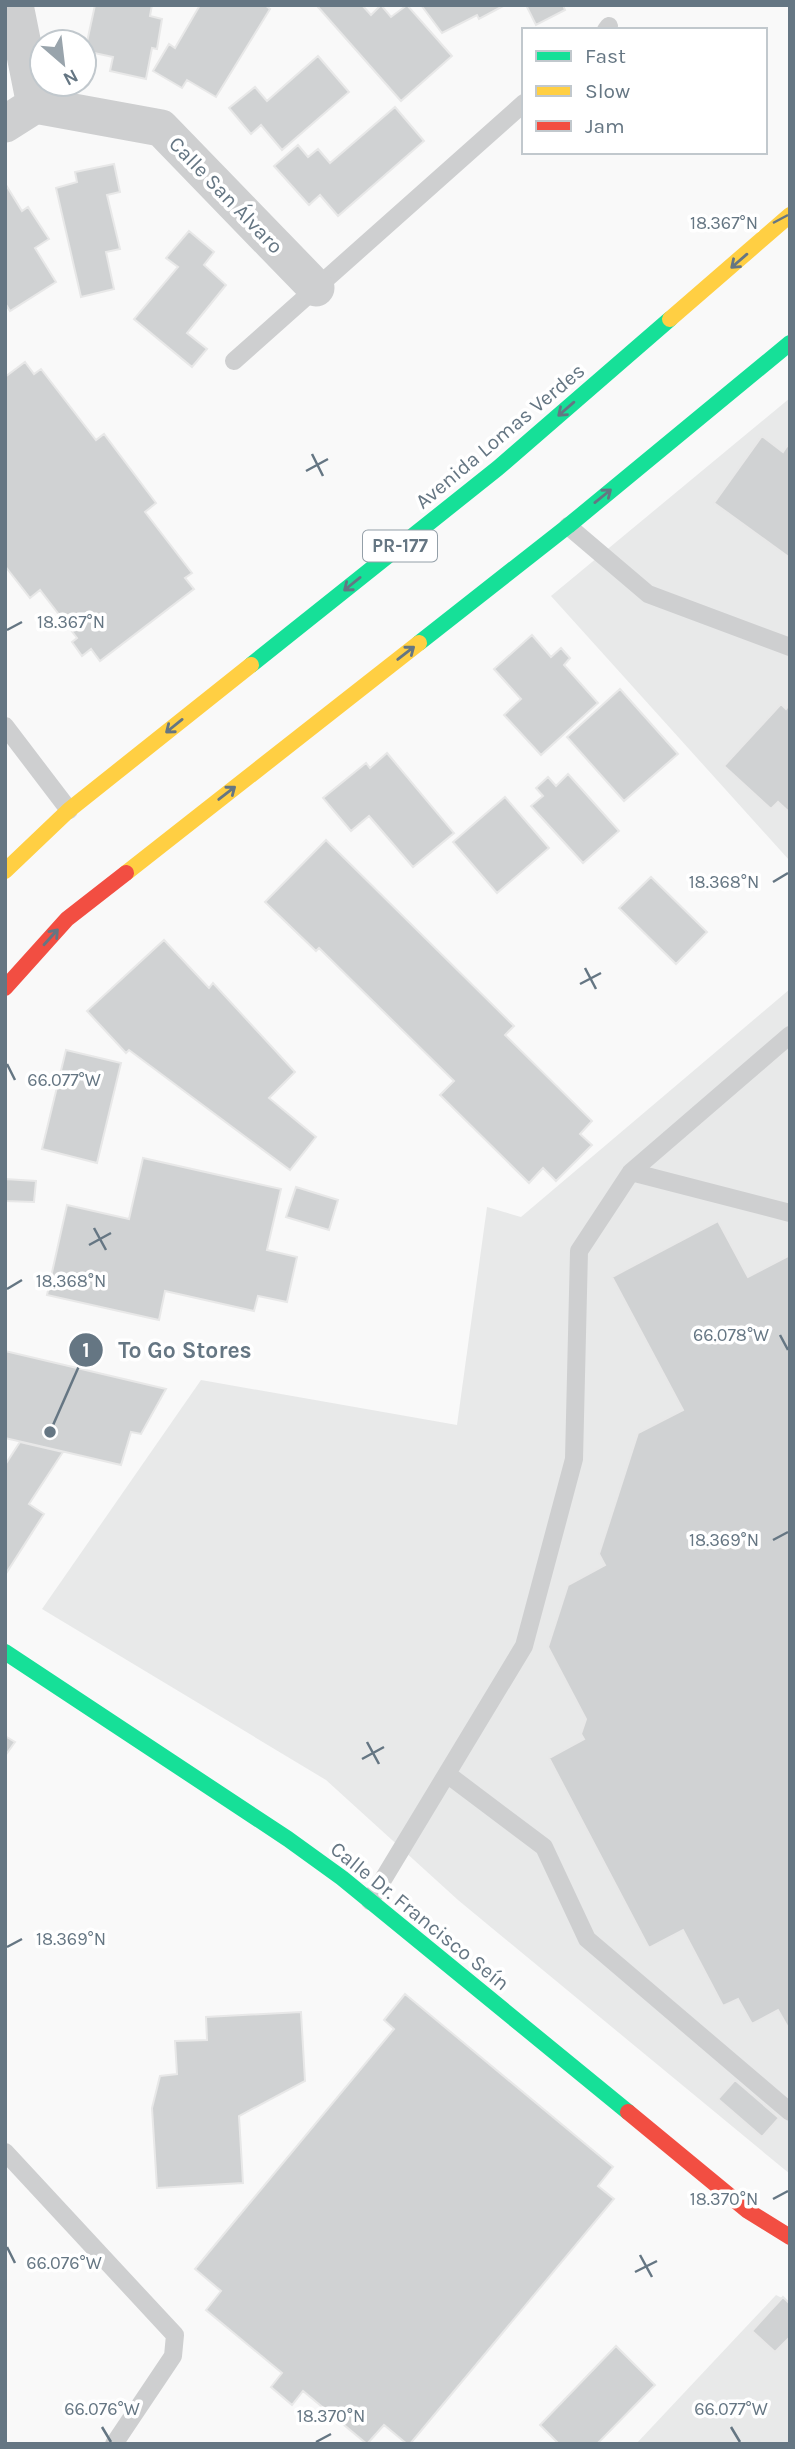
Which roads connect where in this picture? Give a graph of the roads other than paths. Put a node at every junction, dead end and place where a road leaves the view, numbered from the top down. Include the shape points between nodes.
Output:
1 (15, 5) edge
2 (522, 105) edge
3 (20, 115) edge
4 (790, 215) edge
5 (316, 288) junction
6 (790, 343) edge
7 (233, 361) dead end
8 (568, 526) junction
9 (790, 647) edge
10 (5, 726) edge
11 (69, 810) junction
12 (5, 871) edge
13 (5, 988) edge
14 (790, 1035) edge
15 (631, 1172) junction
16 (790, 1213) edge
17 (5, 1652) edge
18 (447, 1774) junction
19 (370, 1901) junction
20 (790, 2112) edge
21 (5, 2152) edge
22 (790, 2237) edge
23 (114, 2444) edge

1 - 3 street
2 - 5 lane
3 - 5 street, Calle San Álvaro via 161,128
4 -> 11 main road, Avenida Lomas Verdes / PR-177 via 498,468
5 - 7 lane
8 -> 6 main road
8 - 9 lane via 648,594
13 -> 8 main road via 67,919
10 - 11 lane
11 - 12 main road, Avenida Lomas Verdes / PR-177
14 - 15 lane
15 - 16 lane
15 - 18 lane via 579,1251 574,1459 524,1646
17 - 19 main road, Calle Dr. Francisco Seín via 288,1839
18 - 19 lane
18 - 20 lane via 544,1847 587,1940
19 - 22 main road, Calle Dr. Francisco Seín via 748,2211
21 - 23 lane via 175,2335 173,2356

